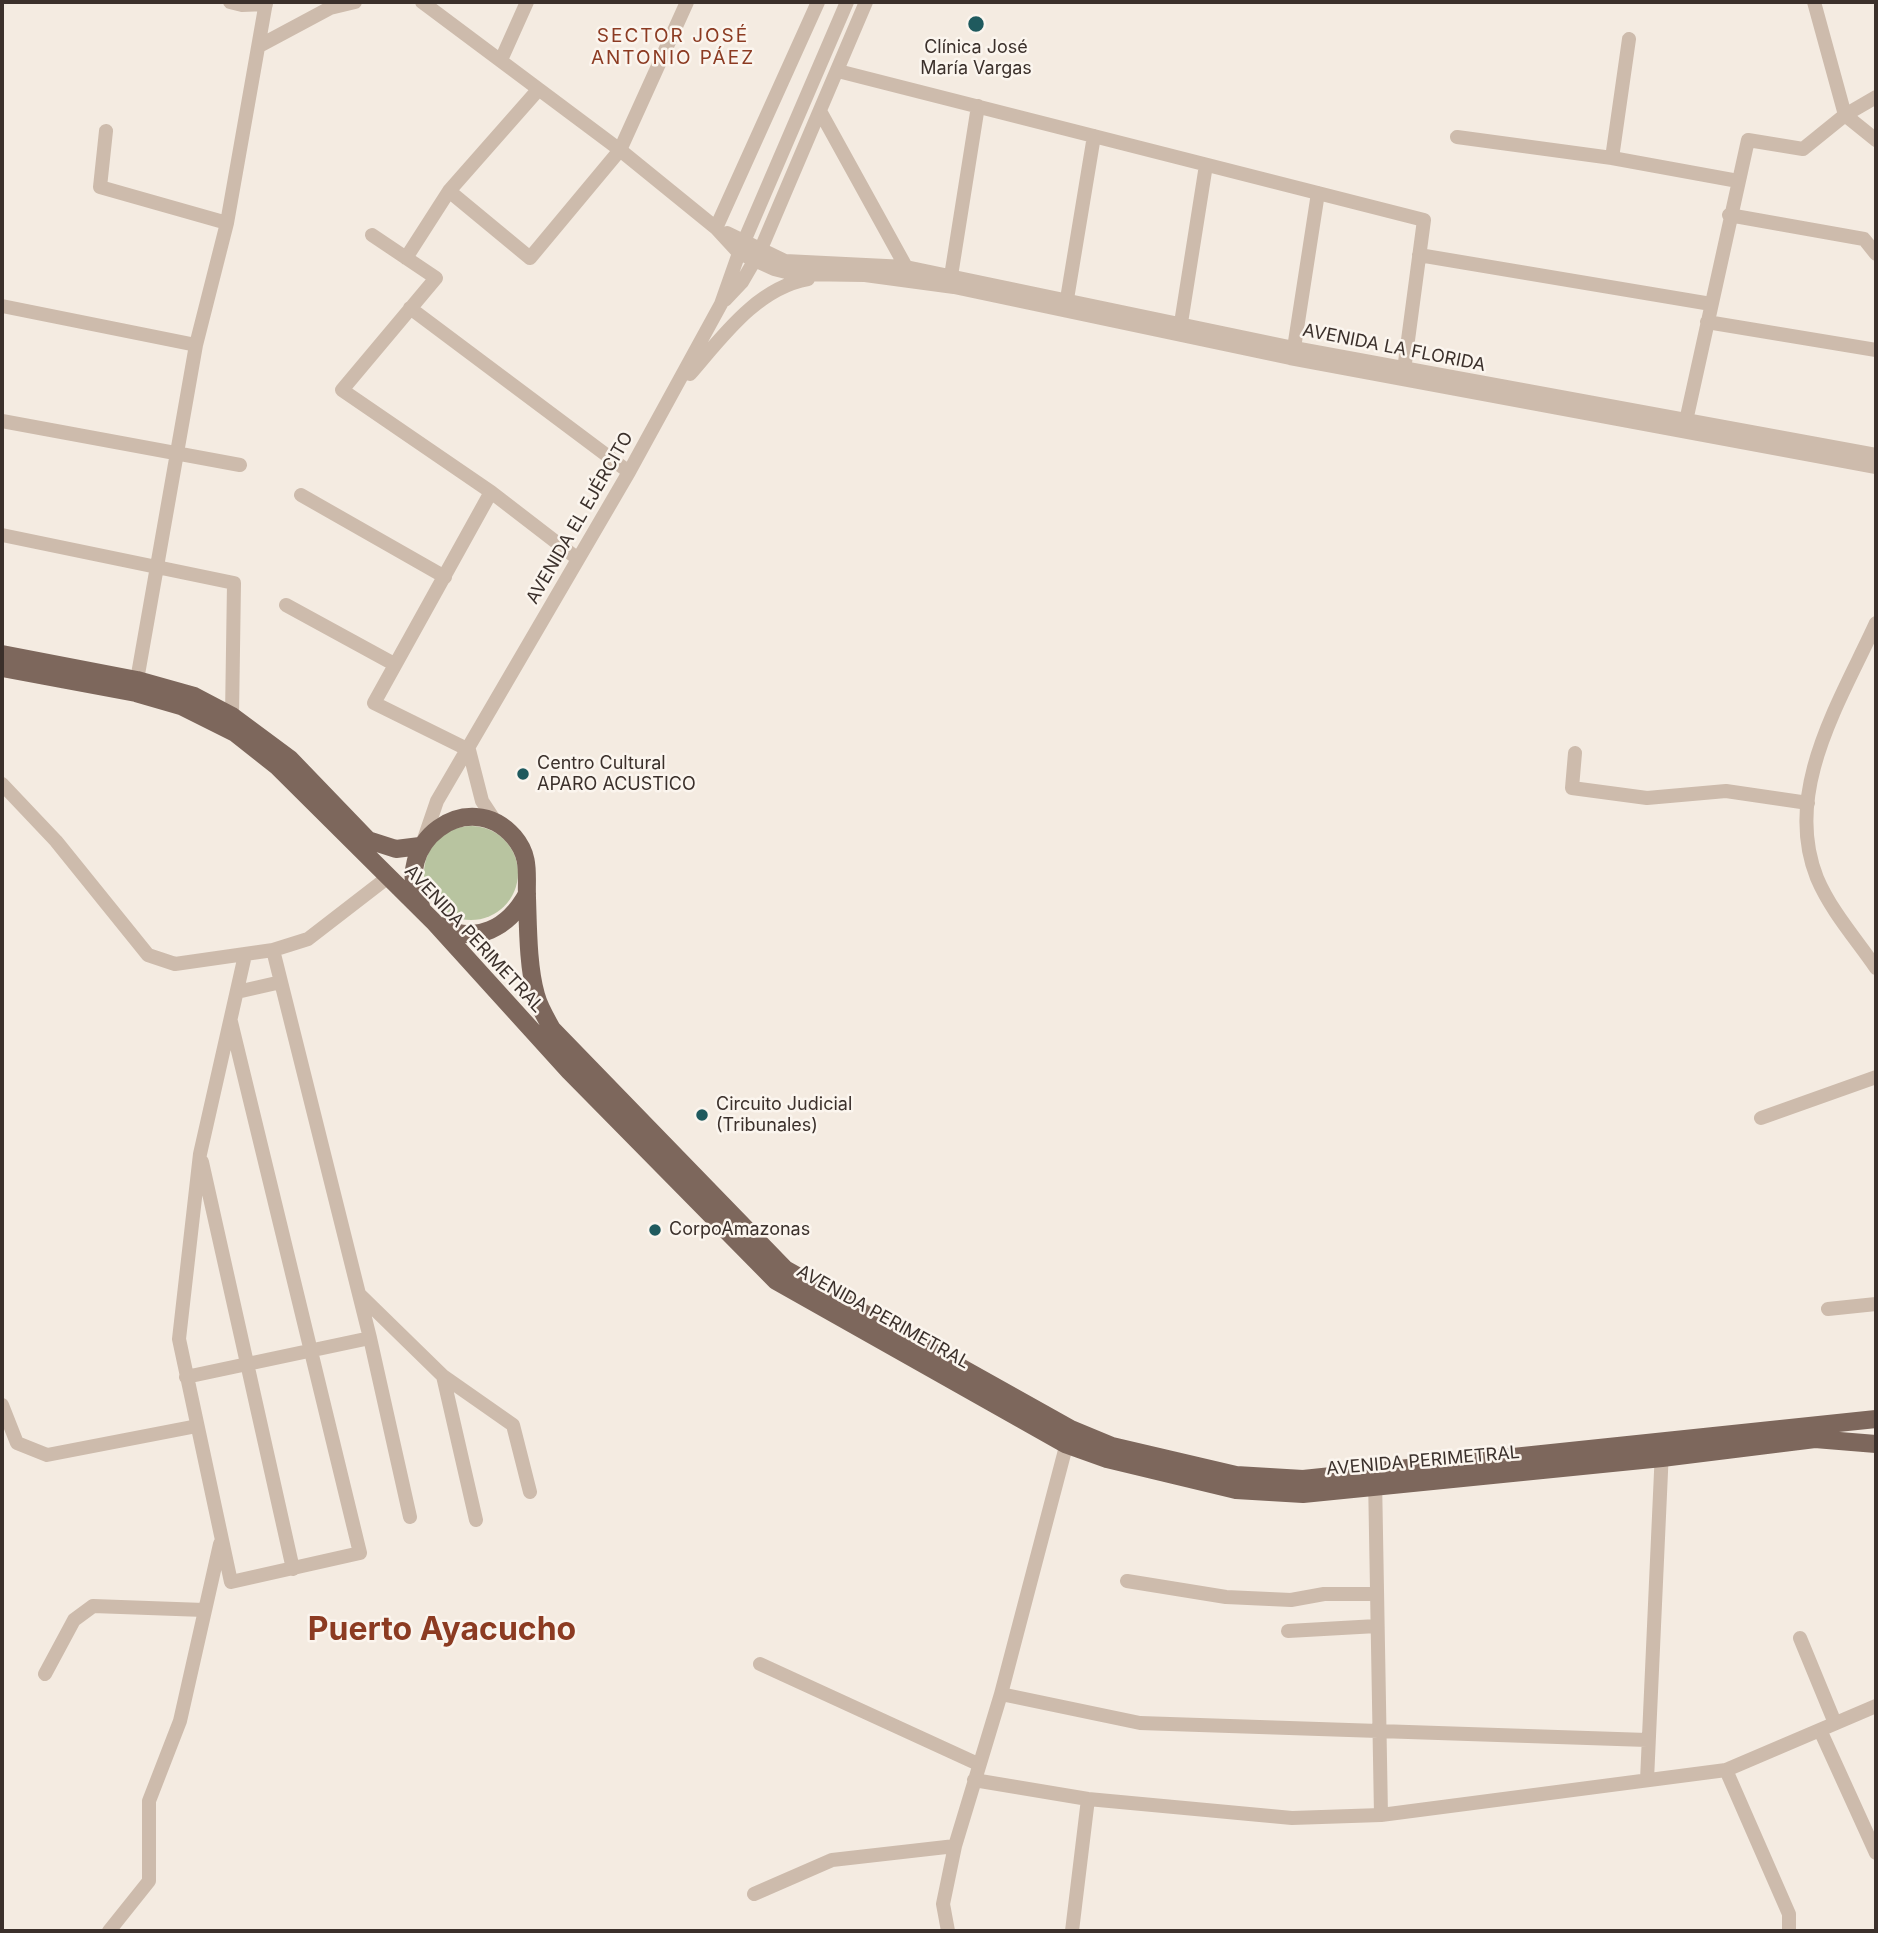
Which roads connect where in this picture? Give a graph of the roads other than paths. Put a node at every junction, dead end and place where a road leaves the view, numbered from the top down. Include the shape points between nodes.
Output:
1 (230, 2) edge
2 (355, 2) edge
3 (422, 2) edge
4 (527, 2) edge
5 (687, 2) edge
6 (818, 2) edge
7 (847, 2) edge
8 (866, 2) edge
9 (1814, 2) edge
10 (266, 3) edge
11 (1629, 39) dead end
12 (259, 46) junction
13 (501, 60) junction
14 (838, 71) junction
15 (538, 90) junction
16 (1876, 97) edge
17 (978, 106) junction
18 (821, 113) junction
19 (1845, 116) junction
20 (106, 131) dead end
21 (1094, 136) junction
22 (1457, 137) dead end
23 (1876, 140) edge
24 (620, 150) junction
25 (1612, 158) junction
26 (1206, 165) junction
27 (1738, 180) junction
28 (449, 191) junction
29 (1318, 193) junction
30 (1729, 215) junction
31 (227, 223) junction
32 (716, 228) junction
33 (372, 235) dead end
34 (741, 247) junction
35 (1876, 254) edge
36 (1419, 255) junction
37 (757, 257) junction
38 (405, 258) junction
39 (906, 267) junction
40 (826, 276) junction
41 (951, 276) junction
42 (1067, 299) junction
43 (721, 304) junction
44 (1711, 304) junction
45 (2, 306) edge
46 (410, 308) junction
47 (1181, 323) junction
48 (1707, 323) junction
49 (196, 345) junction
50 (1294, 348) junction
51 (1876, 350) edge
52 (1404, 370) junction
53 (673, 393) junction
54 (2, 421) edge
55 (1685, 428) junction
56 (1876, 455) edge
57 (176, 456) junction
58 (240, 465) dead end
59 (1876, 467) edge
60 (629, 472) junction
61 (491, 492) junction
62 (301, 495) dead end
63 (2, 535) edge
64 (578, 559) junction
65 (158, 567) junction
66 (445, 577) junction
67 (286, 606) dead end
68 (1876, 623) edge
69 (2, 654) edge
70 (394, 664) junction
71 (2, 668) edge
72 (137, 680) junction
73 (232, 716) junction
74 (469, 750) junction
75 (1575, 753) dead end
76 (2, 784) edge
77 (1808, 803) junction
78 (497, 824) junction
79 (422, 844) junction
80 (387, 878) junction
81 (527, 894) junction
82 (433, 921) junction
83 (273, 950) junction
84 (245, 955) junction
85 (1876, 968) edge
86 (281, 982) junction
87 (237, 992) junction
88 (231, 1022) junction
89 (1876, 1077) edge
90 (1761, 1118) dead end
91 (200, 1154) junction
92 (358, 1293) junction
93 (1876, 1304) edge
94 (1828, 1309) dead end
95 (370, 1338) junction
96 (311, 1352) junction
97 (247, 1364) junction
98 (443, 1376) junction
99 (186, 1377) junction
100 (2, 1405) edge
101 (1876, 1419) edge
102 (197, 1426) junction
103 (1068, 1437) junction
104 (1876, 1444) edge
105 (1662, 1450) junction
106 (1375, 1480) junction
107 (530, 1492) dead end
108 (410, 1517) dead end
109 (476, 1520) dead end
110 (221, 1539) junction
111 (293, 1569) junction
112 (1127, 1581) dead end
113 (1376, 1594) junction
114 (205, 1610) junction
115 (1377, 1626) junction
116 (1288, 1631) dead end
117 (1800, 1638) dead end
118 (760, 1664) dead end
119 (45, 1674) dead end
120 (1001, 1695) junction
121 (1876, 1706) edge
122 (1835, 1723) junction
123 (1378, 1730) junction
124 (1820, 1730) junction
125 (1647, 1740) junction
126 (978, 1765) junction
127 (1726, 1770) junction
128 (974, 1780) junction
129 (1647, 1780) junction
130 (1088, 1799) junction
131 (1381, 1815) junction
132 (955, 1846) junction
133 (1876, 1853) edge
134 (754, 1894) dead end
135 (109, 1931) edge
136 (948, 1931) edge
137 (1072, 1931) edge
138 (1788, 1931) edge

1 - 10 street
2 - 12 street via 330,8
3 - 13 street
4 - 13 street
5 - 24 street
6 - 32 street
7 - 34 street, AVENIDA EL EJÉRCITO
8 - 14 street, AVENIDA EL EJÉRCITO
9 - 19 street
10 - 12 street
11 - 25 street
12 - 31 street
13 - 15 street
14 - 17 street
14 - 18 street, AVENIDA EL EJÉRCITO
15 - 24 street
15 - 28 street
16 - 19 street
17 - 21 street
17 - 41 street
18 - 37 street, AVENIDA EL EJÉRCITO
18 - 39 street
19 - 23 street
19 - 27 street via 1803,149 1748,140
20 - 31 street via 100,187
21 - 26 street
21 - 42 street
22 - 25 street
24 - 28 street via 530,258
24 - 32 street
25 - 27 street
26 - 29 street
26 - 47 street
27 - 30 street
28 - 38 street
29 - 36 street via 1424,220
29 - 50 street
30 - 35 street via 1864,239
30 - 44 street
31 - 49 street
32 - 34 street
33 - 38 street
34 - 37 street
34 - 43 street, AVENIDA EL EJÉRCITO
36 - 44 street
36 - 52 street
37 - 39 street, AVENIDA LA FLORIDA via 801,264
37 - 40 street via 794,274
37 - 43 street, AVENIDA EL EJÉRCITO via 743,282
38 - 46 street via 436,278
39 - 41 street, AVENIDA LA FLORIDA
40 - 53 street via 788,284 750,309
40 - 55 street via 865,275 954,287 1290,358
41 - 42 street, AVENIDA LA FLORIDA
42 - 47 street, AVENIDA LA FLORIDA
43 - 53 street, AVENIDA EL EJÉRCITO
44 - 48 street
45 - 49 street
46 - 60 street
46 - 61 street via 342,390
47 - 50 street, AVENIDA LA FLORIDA
48 - 51 street
48 - 55 street
49 - 57 street
50 - 52 street, AVENIDA LA FLORIDA
52 - 55 street, AVENIDA LA FLORIDA
53 - 60 street, AVENIDA EL EJÉRCITO
54 - 57 street
55 - 56 street, AVENIDA LA FLORIDA
55 - 59 street
57 - 58 street
57 - 65 street
60 - 64 street, AVENIDA EL EJÉRCITO
61 - 64 street
61 - 66 street
62 - 66 street
63 - 65 street
64 - 74 street, AVENIDA EL EJÉRCITO
65 - 72 street
65 - 73 street via 234,583
66 - 70 street
67 - 70 street
68 - 77 street via 1816,756
69 - 72 main road, AVENIDA PERIMETRAL
70 - 74 street via 374,703
71 - 80 main road, AVENIDA PERIMETRAL via 136,693 181,706 235,733 278,767
72 - 73 main road, AVENIDA PERIMETRAL via 194,696
73 - 79 main road, AVENIDA PERIMETRAL via 290,759 368,840 397,849
74 - 78 street via 482,801
74 - 79 street, AVENIDA EL EJÉRCITO via 437,801
75 - 77 street via 1572,788 1647,799 1726,791
76 - 84 street via 56,841 148,954 175,964
77 - 85 street via 1808,838 1817,877 1834,911
78 - 79 main road via 457,819 438,828
78 - 81 main road via 514,836 525,854
79 - 82 main road via 413,865 412,886 419,905
80 - 82 main road, AVENIDA PERIMETRAL
80 - 83 street via 308,939
81 - 82 main road via 511,918 487,932 458,933
81 - 103 main road, AVENIDA PERIMETRAL via 535,993 552,1029 785,1269
82 - 103 main road, AVENIDA PERIMETRAL via 569,1071 776,1281
83 - 84 street
83 - 86 street
84 - 87 street
86 - 87 street
86 - 92 street
87 - 88 street
88 - 91 street
88 - 96 street
89 - 90 street
91 - 97 street
91 - 99 street via 179,1339
92 - 95 street
92 - 98 street
93 - 94 street
95 - 96 street
95 - 108 street
96 - 97 street
96 - 111 street via 360,1553
97 - 99 street
97 - 111 street
98 - 107 street via 513,1425
98 - 109 street
99 - 102 street
100 - 102 street via 17,1443 47,1455
101 - 105 main road, AVENIDA PERIMETRAL via 1817,1423
102 - 110 street
103 - 106 main road, AVENIDA PERIMETRAL via 1107,1459 1236,1490 1303,1493
103 - 120 street
104 - 105 main road, AVENIDA PERIMETRAL via 1815,1439
105 - 106 main road, AVENIDA PERIMETRAL
105 - 125 street
106 - 113 street
110 - 111 street via 232,1582
110 - 114 street
112 - 113 street via 1171,1591 1252,1598
113 - 115 street
114 - 119 street via 93,1606 74,1620
114 - 135 street via 180,1721 149,1801 149,1881
115 - 116 street
115 - 123 street
117 - 122 street
118 - 126 street
120 - 123 street via 1140,1723
120 - 126 street
121 - 122 street
122 - 124 street
123 - 125 street
123 - 131 street
124 - 127 street
124 - 133 street
125 - 129 street
126 - 128 street
127 - 129 street
127 - 138 street via 1789,1914
128 - 130 street
128 - 132 street
129 - 131 street
130 - 131 street via 1292,1818
130 - 137 street
132 - 134 street via 832,1860
132 - 136 street via 943,1904

